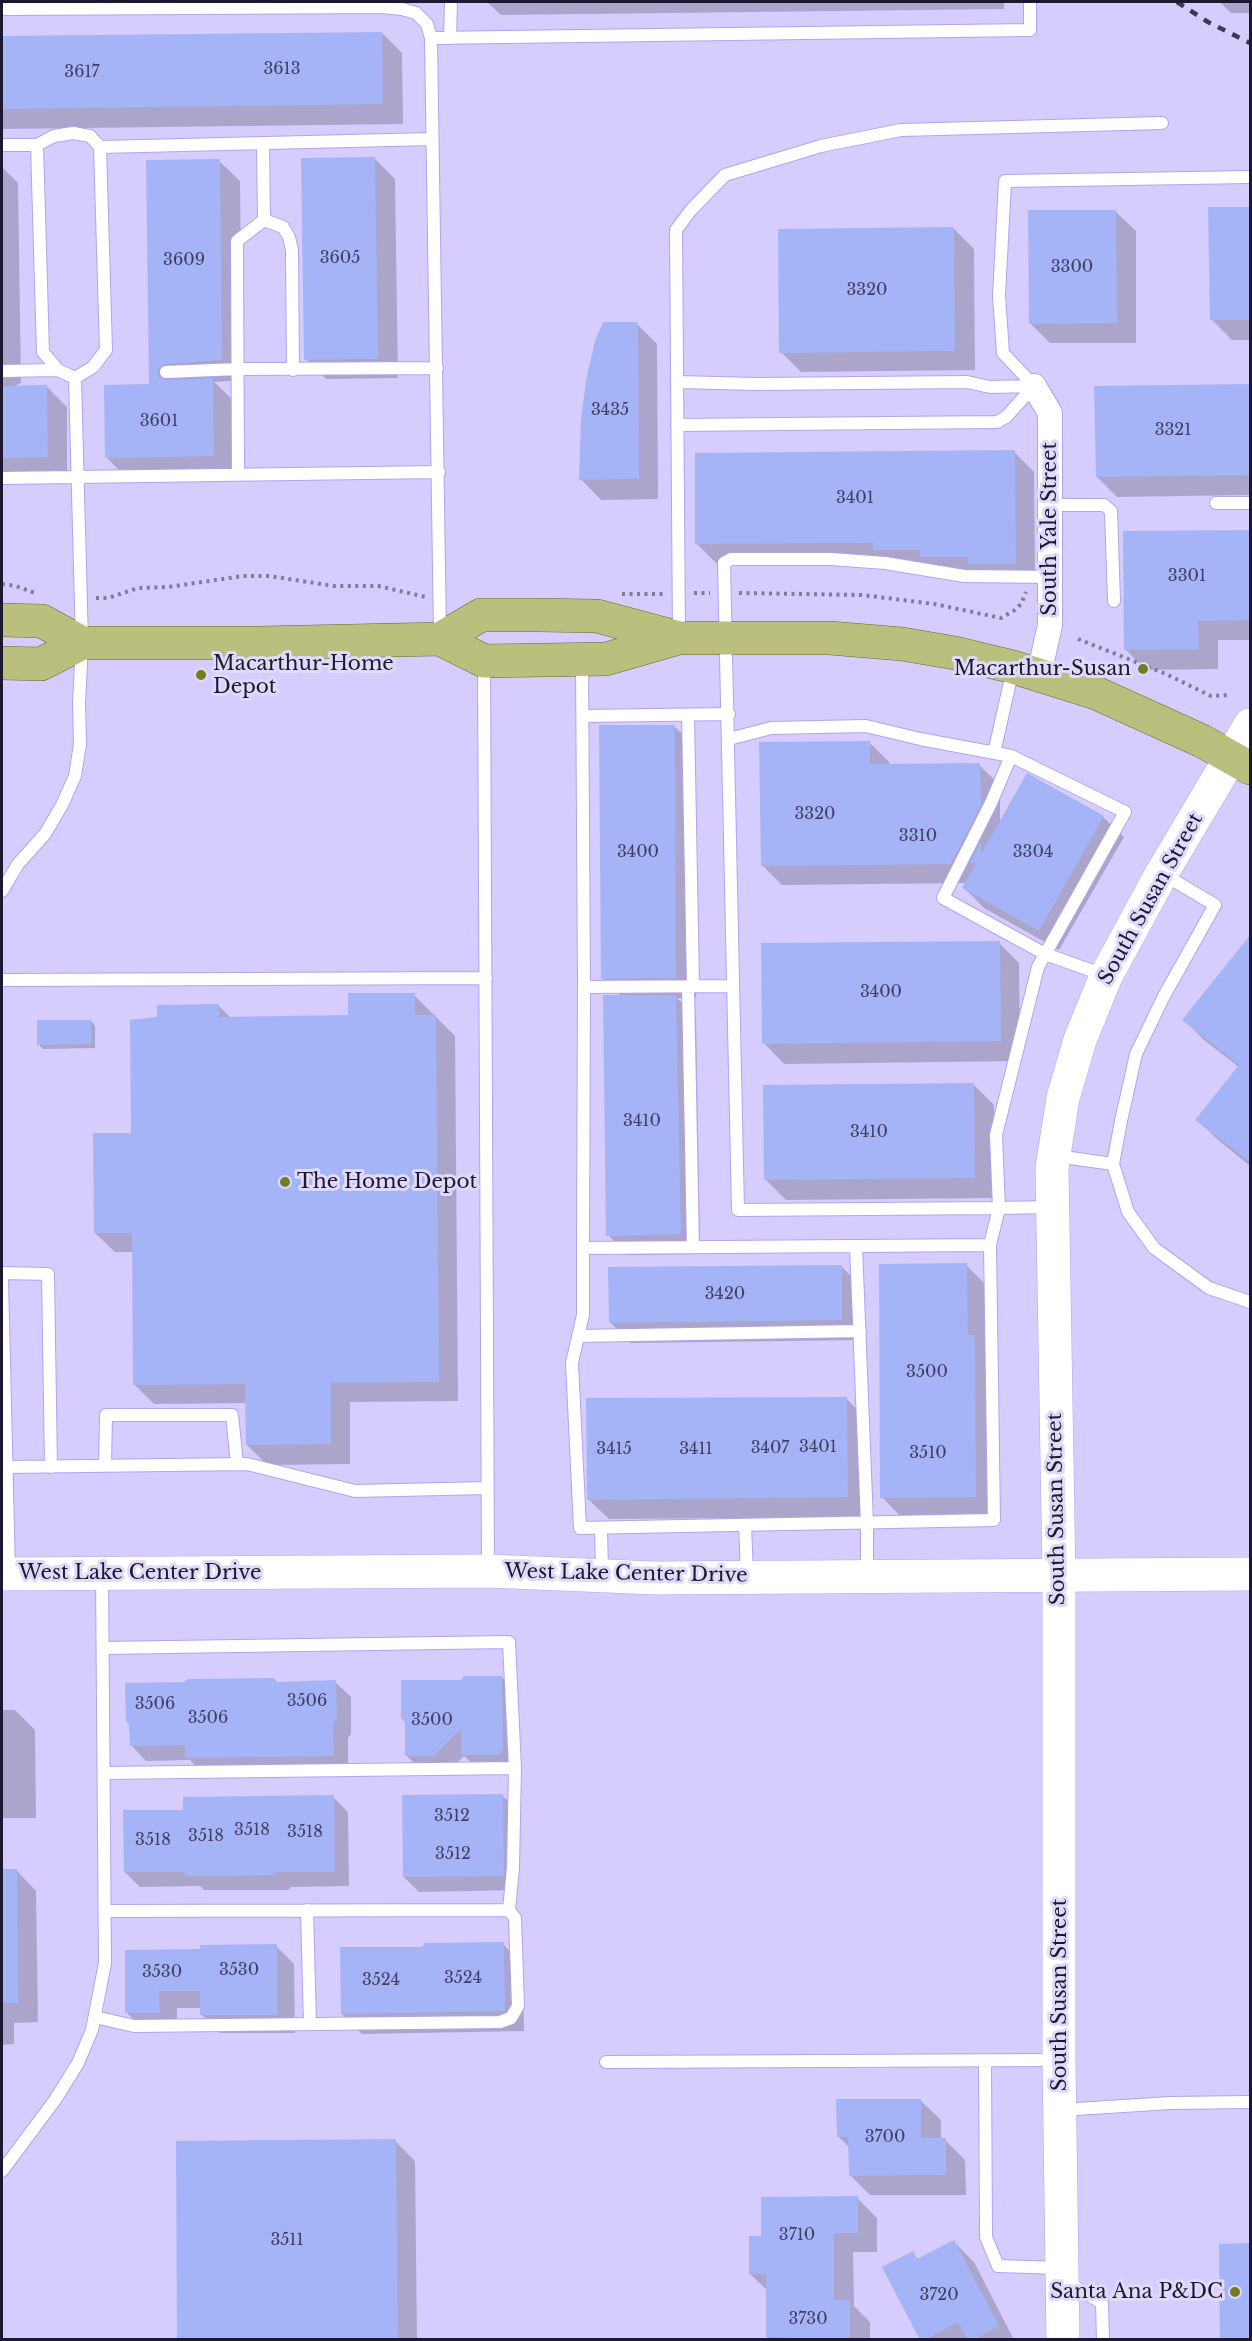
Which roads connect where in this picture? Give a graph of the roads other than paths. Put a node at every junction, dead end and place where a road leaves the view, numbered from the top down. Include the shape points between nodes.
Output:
1 (451, 2) edge
2 (1030, 2) edge
3 (2, 9) edge
4 (431, 38) junction
5 (450, 38) junction
6 (1162, 123) dead end
7 (432, 139) junction
8 (264, 143) junction
9 (2, 145) edge
10 (37, 146) junction
11 (100, 147) junction
12 (1251, 177) edge
13 (264, 220) junction
14 (238, 369) junction
15 (437, 369) junction
16 (58, 370) junction
17 (293, 370) junction
18 (2, 371) edge
19 (166, 372) dead end
20 (75, 378) junction
21 (678, 382) junction
22 (1034, 386) junction
23 (677, 425) junction
24 (438, 472) junction
25 (238, 474) junction
26 (78, 477) junction
27 (2, 478) edge
28 (1216, 503) dead end
29 (1251, 503) edge
30 (1050, 505) junction
31 (1038, 577) junction
32 (1114, 601) dead end
33 (2, 620) edge
34 (727, 637) junction
35 (679, 638) junction
36 (440, 639) junction
37 (82, 644) junction
38 (582, 660) junction
39 (484, 661) junction
40 (2, 663) edge
41 (1026, 671) junction
42 (729, 714) junction
43 (688, 715) junction
44 (583, 716) junction
45 (1251, 725) edge
46 (729, 739) junction
47 (994, 753) junction
48 (1011, 756) junction
49 (1241, 763) edge
50 (1162, 873) junction
51 (2, 891) edge
52 (1045, 954) junction
53 (1106, 976) junction
54 (486, 978) junction
55 (2, 980) edge
56 (691, 986) junction
57 (734, 986) junction
58 (584, 987) junction
59 (1054, 1156) junction
60 (1113, 1164) junction
61 (1053, 1207) junction
62 (999, 1208) junction
63 (990, 1245) junction
64 (856, 1246) junction
65 (693, 1247) junction
66 (583, 1248) junction
67 (2, 1273) edge
68 (2, 1279) edge
69 (1251, 1302) edge
70 (860, 1331) junction
71 (578, 1336) junction
72 (237, 1464) junction
73 (105, 1466) junction
74 (6, 1467) junction
75 (51, 1467) junction
76 (488, 1488) junction
77 (867, 1523) junction
78 (746, 1525) junction
79 (601, 1528) junction
80 (488, 1571) junction
81 (5, 1574) edge
82 (102, 1574) junction
83 (1251, 1574) edge
84 (602, 1575) junction
85 (1059, 1577) junction
86 (747, 1578) junction
87 (867, 1578) junction
88 (103, 1648) junction
89 (515, 1768) junction
90 (104, 1773) junction
91 (308, 1910) junction
92 (509, 1910) junction
93 (106, 1911) junction
94 (95, 2017) junction
95 (310, 2024) junction
96 (985, 2060) junction
97 (1059, 2060) junction
98 (606, 2062) dead end
99 (1251, 2102) edge
100 (1060, 2110) junction
101 (2, 2171) edge
102 (1062, 2274) junction
103 (1063, 2340) edge
104 (1103, 2340) edge

1 - 5 lane
2 - 5 lane via 1030,30
3 - 4 lane via 382,7 416,13 427,24
4 - 5 lane
4 - 7 lane
6 - 21 lane via 901,130 821,146 725,175 676,230
7 - 8 lane
7 - 15 lane
8 - 11 lane
8 - 13 lane
9 - 10 lane
10 - 11 lane via 54,136 73,133 90,136
10 - 16 lane via 43,352
11 - 20 lane via 106,350 93,367
12 - 22 lane via 1005,181 999,296 1003,353
13 - 14 lane via 237,241
13 - 17 lane via 283,227 292,250
14 - 17 lane
14 - 19 lane
14 - 25 lane
15 - 17 lane
15 - 24 lane
16 - 18 lane
16 - 20 lane
20 - 26 lane
21 - 22 lane via 967,382 990,387
21 - 23 lane
22 - 23 lane via 997,422
22 - 30 street, South Yale Street via 1050,413
23 - 35 lane
24 - 25 lane
24 - 36 lane
25 - 26 lane
26 - 27 lane
26 - 37 lane
28 - 29 lane
30 - 31 street, South Yale Street
30 - 32 lane via 1104,505 1111,511
31 - 34 lane via 964,576 831,559 731,559 724,563
31 - 41 street, South Yale Street via 1050,625
33 - 37 main road via 42,621
34 - 35 main road
34 - 41 main road via 830,638 902,644
34 - 42 lane
35 - 36 main road via 597,616 481,615
35 - 38 main road via 606,659
36 - 37 main road
36 - 39 main road
37 - 40 main road via 41,664
37 - 51 lane via 80,744 75,776 45,834 18,864
38 - 39 main road
38 - 44 lane
39 - 54 lane
41 - 47 lane
41 - 49 main road via 1137,710
42 - 43 lane
42 - 46 lane
43 - 44 lane
43 - 56 lane
44 - 58 lane
45 - 49 street, South Susan Street
46 - 47 lane via 771,728 866,726
46 - 57 lane
47 - 48 lane
48 - 52 lane via 943,898
48 - 52 lane via 1125,812
49 - 50 street, South Susan Street
50 - 53 street, South Susan Street
50 - 60 lane via 1215,906 1136,1054
52 - 53 lane
52 - 62 lane via 1038,967 996,1135
53 - 59 street, South Susan Street via 1080,1040 1063,1098
54 - 55 lane
54 - 76 lane
56 - 57 lane
56 - 58 lane
56 - 65 lane
57 - 62 lane via 738,1210
58 - 66 lane
59 - 60 lane
59 - 61 street, South Susan Street
60 - 69 lane via 1128,1212 1155,1248 1209,1288
61 - 62 lane
61 - 85 street, South Susan Street
62 - 63 lane
63 - 64 lane
63 - 77 lane via 994,1520
64 - 65 lane
64 - 70 lane
65 - 66 lane
66 - 71 lane via 583,1315
67 - 75 lane via 48,1274
68 - 74 lane
70 - 71 lane
70 - 77 lane
71 - 79 lane via 572,1363 580,1528
72 - 73 lane
72 - 73 lane via 232,1414 106,1415
72 - 76 lane via 355,1491
73 - 75 lane
74 - 75 lane
74 - 81 lane
76 - 80 lane
77 - 78 lane
77 - 87 lane
78 - 79 lane
78 - 86 lane
79 - 84 lane
80 - 82 street, West Lake Center Drive
80 - 84 street, West Lake Center Drive
81 - 82 street, West Lake Center Drive
82 - 88 lane
83 - 85 street, West Lake Center Drive
84 - 86 street, West Lake Center Drive
85 - 87 street, West Lake Center Drive
85 - 97 street, South Susan Street
86 - 87 street, West Lake Center Drive
88 - 89 lane via 509,1642
88 - 90 lane
89 - 90 lane
89 - 92 lane
90 - 93 lane
91 - 92 lane
91 - 93 lane
91 - 95 lane
92 - 95 lane via 515,1918 518,2006 511,2018 500,2022
93 - 94 lane via 105,1962
94 - 95 lane via 134,2026
94 - 101 lane via 78,2063
96 - 97 lane
96 - 98 lane
96 - 102 lane via 986,2237 998,2266
97 - 100 street, South Susan Street
99 - 100 lane
100 - 102 street, South Susan Street
102 - 103 street, South Susan Street
102 - 104 lane via 1102,2303

